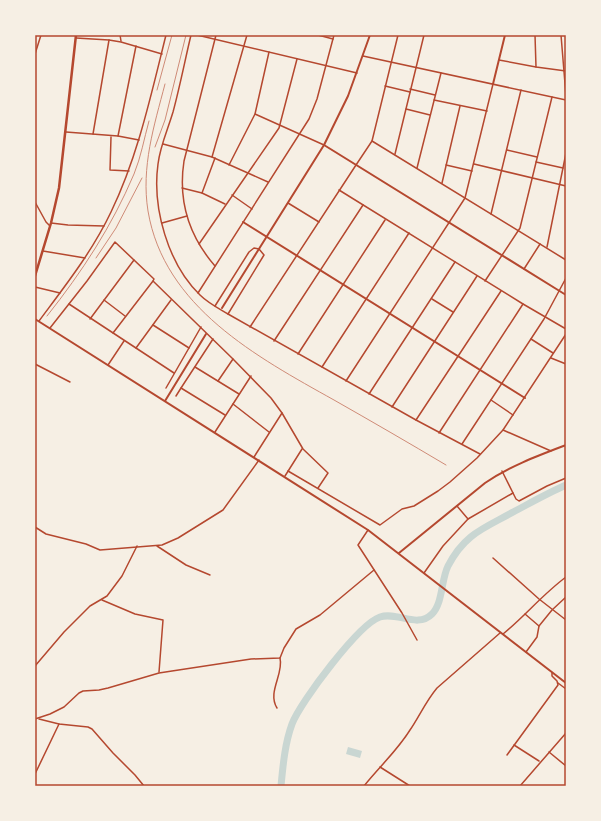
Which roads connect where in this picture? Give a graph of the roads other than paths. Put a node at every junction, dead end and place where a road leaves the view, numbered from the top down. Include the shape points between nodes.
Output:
1 (41, 35) edge
2 (120, 35) edge
3 (166, 35) edge
4 (191, 35) edge
5 (198, 35) edge
6 (216, 35) edge
7 (247, 35) edge
8 (318, 35) edge
9 (334, 35) edge
10 (370, 35) edge
11 (398, 35) edge
12 (424, 35) edge
13 (505, 35) edge
14 (536, 35) edge
15 (561, 35) edge
16 (76, 36) edge
17 (215, 39) junction
18 (333, 39) junction
19 (108, 40) junction
20 (121, 42) junction
21 (136, 46) junction
22 (244, 46) junction
23 (269, 52) junction
24 (35, 54) edge
25 (162, 54) junction
26 (363, 56) junction
27 (297, 58) junction
28 (499, 60) junction
29 (391, 62) junction
30 (326, 66) junction
31 (536, 67) junction
32 (416, 68) junction
33 (565, 71) edge
34 (357, 73) junction
35 (440, 73) junction
36 (492, 84) junction
37 (385, 86) junction
38 (521, 90) junction
39 (410, 91) junction
40 (435, 95) junction
41 (566, 96) edge
42 (552, 97) junction
43 (434, 100) junction
44 (566, 100) edge
45 (460, 106) junction
46 (406, 109) junction
47 (487, 111) junction
48 (255, 114) junction
49 (430, 115) junction
50 (280, 126) junction
51 (66, 132) junction
52 (93, 134) junction
53 (300, 134) junction
54 (111, 136) junction
55 (118, 136) junction
56 (139, 140) junction
57 (372, 141) junction
58 (162, 144) junction
59 (324, 145) junction
60 (187, 150) junction
61 (507, 150) junction
62 (566, 153) edge
63 (395, 154) junction
64 (212, 157) junction
65 (537, 157) junction
66 (214, 158) junction
67 (536, 162) junction
68 (474, 164) junction
69 (229, 165) junction
70 (356, 165) junction
71 (446, 165) junction
72 (417, 168) junction
73 (563, 168) junction
74 (129, 171) junction
75 (472, 171) junction
76 (502, 171) junction
77 (248, 173) junction
78 (532, 178) junction
79 (268, 182) junction
80 (442, 183) junction
81 (559, 184) junction
82 (566, 186) edge
83 (182, 188) junction
84 (339, 190) junction
85 (202, 193) junction
86 (232, 195) junction
87 (465, 198) junction
88 (35, 202) edge
89 (288, 203) junction
90 (226, 204) junction
91 (363, 205) junction
92 (252, 209) junction
93 (491, 214) junction
94 (187, 216) junction
95 (386, 219) junction
96 (243, 222) junction
97 (319, 222) junction
98 (449, 222) junction
99 (162, 223) junction
100 (50, 224) junction
101 (104, 226) junction
102 (518, 230) junction
103 (409, 233) junction
104 (266, 237) junction
105 (199, 244) junction
106 (540, 244) junction
107 (432, 248) junction
108 (546, 248) junction
109 (259, 249) junction
110 (42, 251) junction
111 (502, 255) junction
112 (297, 256) junction
113 (85, 258) junction
114 (134, 260) junction
115 (566, 260) edge
116 (455, 262) junction
117 (215, 266) junction
118 (524, 269) junction
119 (320, 270) junction
120 (35, 276) edge
121 (477, 276) junction
122 (566, 278) edge
123 (485, 280) junction
124 (152, 281) junction
125 (343, 285) junction
126 (35, 287) edge
127 (501, 291) junction
128 (560, 291) junction
129 (198, 293) junction
130 (60, 294) junction
131 (566, 294) edge
132 (365, 299) junction
133 (432, 299) junction
134 (104, 300) junction
135 (171, 300) junction
136 (69, 304) junction
137 (523, 304) junction
138 (215, 306) junction
139 (222, 308) dead end
140 (453, 312) junction
141 (228, 314) junction
142 (389, 314) junction
143 (125, 316) junction
144 (545, 318) junction
145 (35, 319) edge
146 (90, 319) junction
147 (39, 321) junction
148 (153, 324) junction
149 (201, 327) junction
150 (250, 327) junction
151 (412, 327) junction
152 (50, 328) junction
153 (566, 329) edge
154 (113, 333) junction
155 (206, 334) dead end
156 (566, 334) edge
157 (213, 339) junction
158 (531, 339) junction
159 (124, 341) junction
160 (274, 341) junction
161 (434, 341) junction
162 (136, 348) junction
163 (189, 348) junction
164 (298, 354) junction
165 (554, 354) junction
166 (458, 356) junction
167 (551, 358) junction
168 (233, 359) junction
169 (35, 364) edge
170 (566, 364) edge
171 (108, 365) junction
172 (195, 367) junction
173 (322, 367) junction
174 (480, 370) junction
175 (174, 373) junction
176 (251, 376) junction
177 (346, 381) junction
178 (70, 382) dead end
179 (218, 382) junction
180 (502, 383) junction
181 (166, 388) dead end
182 (181, 388) junction
183 (239, 394) junction
184 (369, 394) junction
185 (176, 396) dead end
186 (525, 398) junction
187 (491, 400) junction
188 (165, 401) junction
189 (233, 404) junction
190 (392, 407) junction
191 (282, 413) junction
192 (513, 415) junction
193 (225, 416) junction
194 (416, 420) junction
195 (503, 430) junction
196 (215, 432) junction
197 (269, 432) junction
198 (439, 433) junction
199 (461, 444) junction
200 (566, 445) edge
201 (303, 449) junction
202 (551, 451) junction
203 (480, 454) junction
204 (254, 457) junction
205 (259, 460) junction
206 (288, 471) junction
207 (502, 471) junction
208 (285, 476) junction
209 (566, 478) edge
210 (318, 488) junction
211 (513, 493) junction
212 (457, 506) junction
213 (468, 520) junction
214 (35, 527) edge
215 (368, 530) junction
216 (137, 546) junction
217 (157, 546) junction
218 (399, 553) junction
219 (493, 558) dead end
220 (374, 570) junction
221 (424, 573) junction
222 (210, 575) dead end
223 (566, 577) edge
224 (566, 597) edge
225 (539, 599) junction
226 (102, 600) junction
227 (552, 610) junction
228 (525, 614) junction
229 (566, 620) edge
230 (539, 626) junction
231 (500, 632) junction
232 (503, 634) junction
233 (417, 640) dead end
234 (526, 652) junction
235 (280, 658) junction
236 (35, 666) edge
237 (159, 673) junction
238 (552, 673) junction
239 (558, 683) junction
240 (566, 683) edge
241 (566, 689) edge
242 (277, 708) dead end
243 (36, 719) edge
244 (59, 724) junction
245 (566, 733) edge
246 (514, 744) junction
247 (549, 752) junction
248 (508, 755) dead end
249 (540, 762) junction
250 (566, 766) edge
251 (380, 767) junction
252 (35, 774) edge
253 (144, 786) edge
254 (364, 786) edge
255 (410, 786) edge
256 (520, 786) edge

1 - 24 street
2 - 20 street
3 - 25 street
4 - 58 street via 173,111
5 - 17 street
6 - 17 street
7 - 22 street
8 - 18 street
9 - 18 street
10 - 26 street
11 - 29 street
12 - 32 street
13 - 28 street
14 - 31 street
15 - 33 street
16 - 19 street
16 - 51 main road
17 - 22 street
17 - 60 street
18 - 30 street
19 - 20 street
19 - 52 street
20 - 21 street
21 - 25 street
21 - 55 street
22 - 23 street
22 - 64 street
23 - 27 street
23 - 48 street
25 - 56 street
26 - 29 street
26 - 34 street
27 - 30 street
27 - 50 street
28 - 31 street
28 - 36 street
29 - 32 street
29 - 37 street
30 - 34 street
30 - 53 street via 314,108
31 - 33 street
32 - 35 street
32 - 39 street
33 - 41 street
34 - 59 street
35 - 36 street
35 - 40 street
36 - 38 street
36 - 47 street
37 - 39 street
37 - 57 street
38 - 42 street
38 - 61 street
39 - 40 street
39 - 46 street
40 - 43 street
42 - 44 street
42 - 65 street
43 - 45 street
43 - 49 street
45 - 47 street
45 - 71 street
46 - 49 street
46 - 63 street
47 - 68 street
48 - 50 street
48 - 69 street
49 - 72 street
50 - 53 street
50 - 77 street
51 - 52 street
51 - 100 main road via 59,188
52 - 54 street
53 - 59 street
53 - 79 street
54 - 55 street
54 - 74 street via 110,170
55 - 56 street
56 - 74 street
57 - 63 street
57 - 70 street
58 - 60 street
58 - 99 street via 156,186
59 - 70 street
59 - 89 street
60 - 64 street
60 - 83 street
61 - 65 street
61 - 76 street
62 - 73 street
63 - 72 street
64 - 66 street
65 - 67 street
66 - 69 street
66 - 85 street
67 - 73 street
67 - 78 street
68 - 75 street
68 - 76 street
69 - 77 street
70 - 84 street
70 - 98 street
71 - 75 street
71 - 80 street
72 - 80 street
73 - 81 street
74 - 101 street
75 - 87 street
76 - 78 street
76 - 93 street
77 - 79 street
77 - 86 street
78 - 81 street
78 - 102 street
79 - 92 street
80 - 87 street
81 - 82 street
81 - 108 street
83 - 85 street
83 - 94 street
84 - 91 street
84 - 97 street
85 - 90 street
86 - 90 street
86 - 92 street
87 - 93 street
87 - 98 street
88 - 100 street via 46,222
89 - 97 street
89 - 104 street
90 - 105 street
91 - 95 street
91 - 119 street
92 - 96 street
93 - 102 street
94 - 99 street
94 - 105 street
95 - 103 street
95 - 125 street
96 - 104 street
96 - 117 street
97 - 112 street
98 - 107 street
98 - 111 street
99 - 129 street via 177,263
100 - 101 street
100 - 110 main road
101 - 113 street
102 - 106 street
102 - 111 street
103 - 107 street
103 - 132 street
104 - 109 street
104 - 112 street
105 - 117 street
106 - 108 street
106 - 118 street
107 - 116 street
107 - 142 street
108 - 115 street
109 - 138 street via 254,248 249,252
109 - 139 street
109 - 141 street via 264,254
110 - 113 street
110 - 120 main road
111 - 118 street
111 - 123 street
112 - 119 street
112 - 150 street
113 - 130 street
114 - 124 street via 154,279
114 - 134 street
114 - 136 street via 115,242
116 - 121 street
116 - 133 street
117 - 129 street
118 - 128 street
119 - 125 street
119 - 160 street
121 - 123 street
121 - 140 street
122 - 128 street
123 - 127 street
124 - 135 street
124 - 143 street
125 - 132 street
125 - 164 street
126 - 130 street
127 - 137 street
127 - 166 street
128 - 131 street
128 - 144 street
129 - 138 street
130 - 147 street
132 - 142 street
132 - 173 street
133 - 140 street
133 - 151 street
134 - 143 street
134 - 146 street
135 - 148 street
135 - 149 street
136 - 146 street
136 - 152 street
137 - 144 street
137 - 174 street
138 - 141 street
140 - 161 street
141 - 150 street
142 - 151 street
142 - 177 street
143 - 154 street
144 - 153 street
144 - 158 street
145 - 147 street
146 - 154 street
147 - 152 street
148 - 162 street
148 - 163 street
149 - 157 street
149 - 163 street
150 - 160 street
151 - 161 street
151 - 184 street
152 - 171 street
154 - 159 street
155 - 188 street
156 - 165 street
157 - 168 street
157 - 172 street
158 - 165 street
158 - 180 street
159 - 162 street
159 - 171 street
160 - 164 street
161 - 166 street
161 - 190 street
162 - 175 street
163 - 175 street
164 - 173 street
165 - 167 street
166 - 174 street
166 - 194 street
167 - 170 street
167 - 186 street
168 - 176 street
168 - 179 street
169 - 178 street
171 - 188 street
172 - 179 street
172 - 182 street
173 - 177 street
174 - 180 street
174 - 198 street
175 - 181 street
176 - 183 street
176 - 191 street
177 - 184 street
179 - 183 street
180 - 186 street
180 - 187 street
182 - 185 street
182 - 193 street
183 - 189 street
184 - 190 street
186 - 192 street
187 - 192 street
187 - 199 street
188 - 196 street
189 - 193 street
189 - 197 street
190 - 194 street
191 - 197 street
191 - 201 street
192 - 195 street
193 - 196 street
194 - 198 street
195 - 202 street
195 - 203 street
196 - 204 street
197 - 204 street
198 - 199 street
199 - 203 street
200 - 202 street
201 - 206 street
201 - 210 street via 328,473
202 - 207 street
203 - 210 street via 438,491 414,506 402,509 380,525
204 - 205 street
205 - 208 street
205 - 217 street via 223,510 173,541
206 - 208 street
206 - 210 street
207 - 211 street
207 - 212 street
208 - 215 street
209 - 211 street via 519,501
211 - 213 street
212 - 213 street
212 - 218 street
213 - 221 street via 442,546
214 - 216 street via 46,534 100,550
215 - 218 street
215 - 220 street via 358,545
216 - 217 street
216 - 226 street via 122,576
217 - 222 street via 186,565
218 - 221 street
219 - 225 street
220 - 233 street
220 - 235 street via 320,615 296,629
221 - 231 street
223 - 225 street
224 - 227 street
225 - 227 street
225 - 228 street
226 - 236 street via 90,606
226 - 237 street via 135,614 163,620
227 - 229 street
227 - 230 street
228 - 230 street
228 - 232 street
230 - 234 street via 537,637
231 - 232 street
231 - 251 street via 437,688 410,731
232 - 234 street
234 - 238 street
235 - 237 street via 251,658
235 - 242 street via 274,693
237 - 243 street via 104,689 83,691 64,707
238 - 239 street
238 - 240 street
239 - 241 street
239 - 246 street
243 - 244 street
244 - 252 street
244 - 253 street via 92,729
245 - 247 street
246 - 248 street
246 - 249 street
247 - 249 street
247 - 250 street
249 - 256 street
251 - 254 street
251 - 255 street

